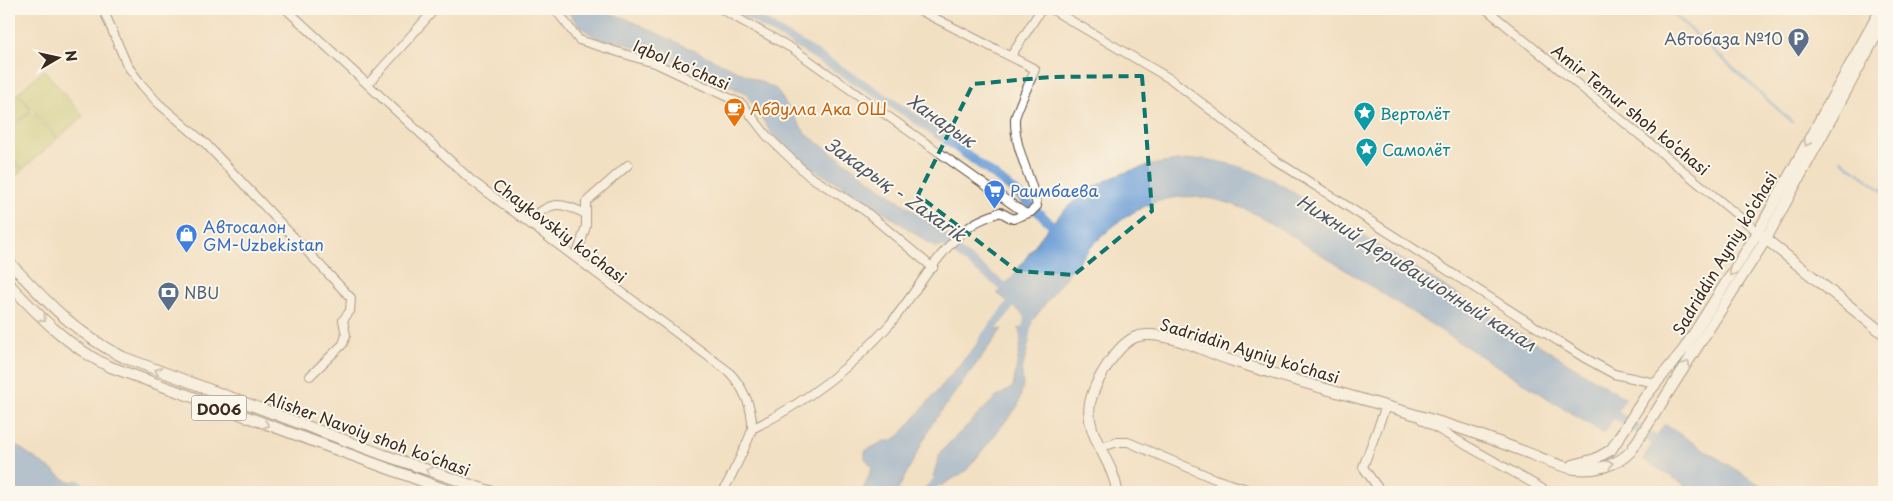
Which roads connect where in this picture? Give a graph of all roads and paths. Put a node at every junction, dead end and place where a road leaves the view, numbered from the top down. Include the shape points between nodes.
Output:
1 (103, 9) edge
2 (286, 9) edge
3 (435, 9) edge
4 (555, 9) edge
5 (721, 9) edge
6 (917, 9) edge
7 (1045, 9) edge
8 (1051, 9) edge
9 (1486, 9) edge
10 (1881, 9) edge
11 (1884, 21) edge
12 (1011, 56) junction
13 (368, 84) junction
14 (628, 165) dead end
15 (1028, 213) junction
16 (586, 214) junction
17 (528, 222) junction
18 (1758, 232) junction
19 (1766, 239) junction
20 (576, 258) junction
21 (9, 262) edge
22 (933, 268) junction
23 (9, 284) edge
24 (1884, 334) edge
25 (310, 376) dead end
26 (1655, 383) junction
27 (1386, 406) junction
28 (1412, 414) junction
29 (752, 429) junction
30 (1100, 448) junction
31 (1552, 462) junction
32 (452, 492) edge
33 (492, 492) edge
34 (723, 492) edge
35 (1117, 492) edge
36 (1256, 492) edge
37 (1380, 492) edge
38 (1548, 492) edge

1 - 25 street via 127,65 141,84 206,144 351,298 350,311 344,320 346,335 343,344
2 - 13 street, Chaykovskiy ko‘chasi
3 - 13 street
4 - 22 street, Iqbol koʻchasi via 579,40 657,64 742,104 767,136 809,176 864,210
5 - 15 street via 794,49
6 - 12 street
7 - 12 street
8 - 26 street via 1172,80 1275,160 1583,357 1614,374
9 - 18 street, Amir Temur shoh ko‘chasi
10 -> 18 main road, Sadriddin Ayniy ko‘chasi
11 - 19 main road, Sadriddin Ayniy ko‘chasi
12 - 15 street via 1035,69 1015,118 1022,160 1038,206
13 - 17 street, Chaykovskiy ko‘chasi via 471,180
14 - 16 street via 590,197 586,202
15 - 22 street via 1013,219 1000,212 973,224 955,240
16 - 17 street via 560,204 550,205
16 - 20 street via 586,226
17 - 20 street, Chaykovskiy ko‘chasi
18 - 19 main road
18 -> 26 main road, Sadriddin Ayniy ko‘chasi via 1684,349
19 - 24 main road
31 -> 19 main road, Sadriddin Ayniy ko‘chasi via 1575,469 1596,468 1616,462 1631,451
20 - 29 street, Chaykovskiy ko‘chasi via 728,371 744,393
33 -> 21 main road, Alisher Navoiy shoh koʻchasi / D006 via 357,446 123,357 99,344 68,320
22 - 29 street via 892,322 863,353 787,412
23 -> 32 main road, Alisher Navoiy shoh koʻchasi / D006 via 64,339 108,366
26 - 31 main road, Sadriddin Ayniy ko‘chasi via 1607,453 1573,465
27 - 28 main road, Sadriddin Ayniy ko‘chasi
27 - 30 main road, Sadriddin Ayniy ko‘chasi via 1273,374 1172,339 1157,335 1140,336 1128,340 1118,349 1091,397 1089,421
27 - 37 street via 1363,467
28 - 31 main road, Sadriddin Ayniy ko‘chasi
28 - 38 street, Sadriddin Ayniy ko‘chasi
29 - 34 street
30 - 35 main road, Sadriddin Ayniy ko‘chasi
30 - 36 street via 1128,442 1215,479

